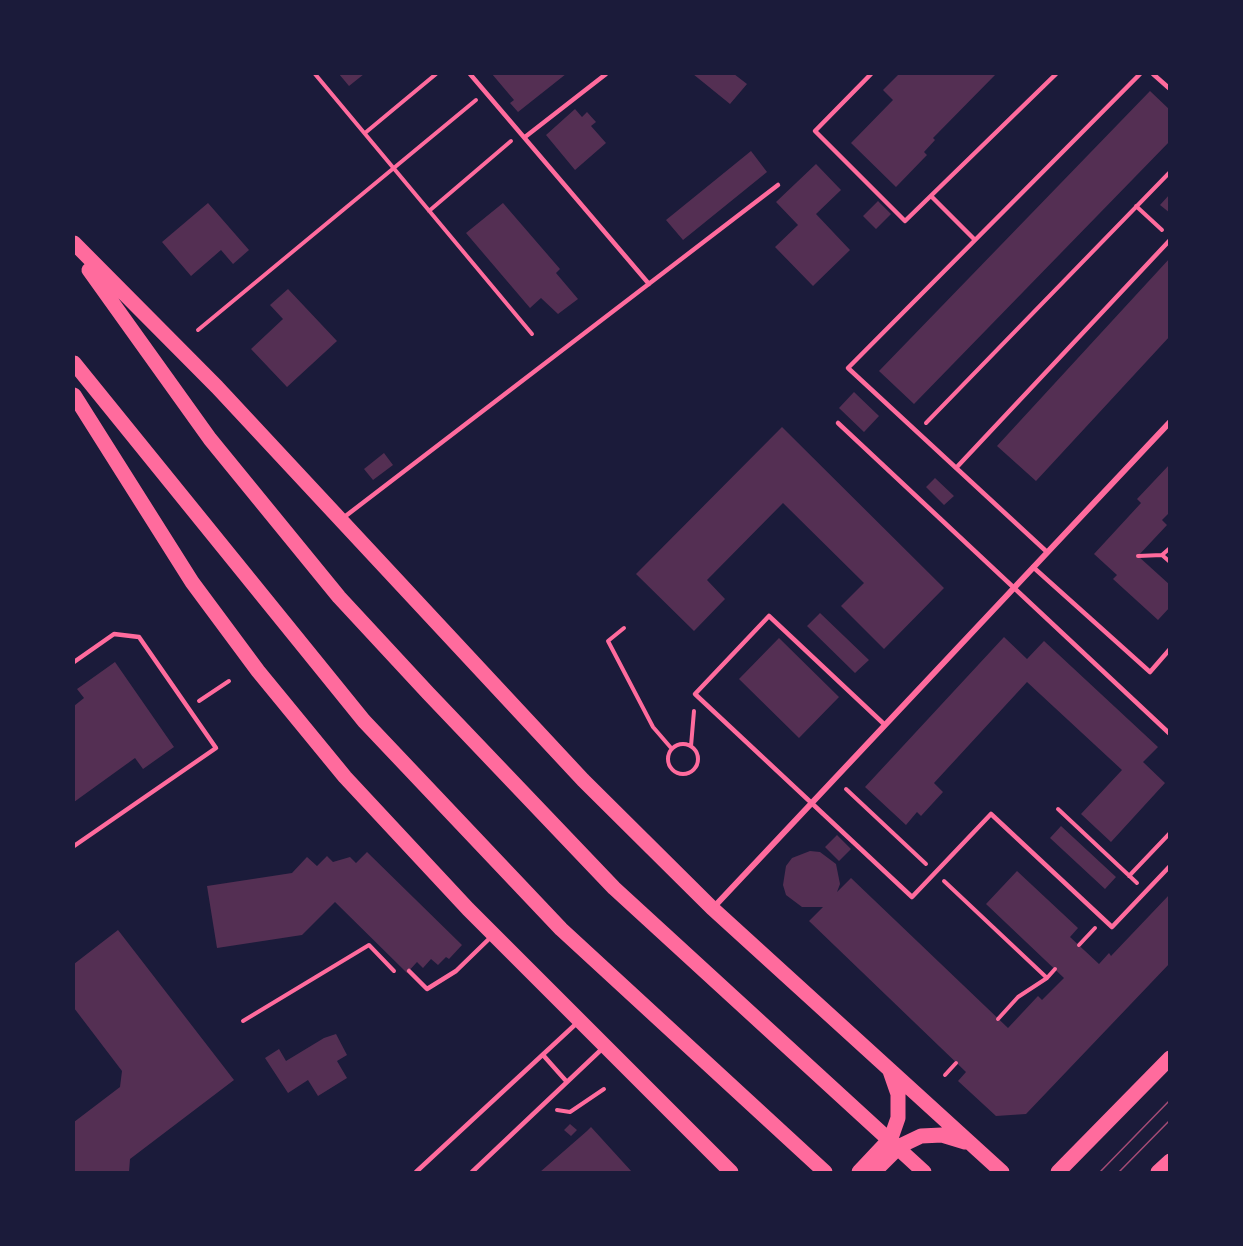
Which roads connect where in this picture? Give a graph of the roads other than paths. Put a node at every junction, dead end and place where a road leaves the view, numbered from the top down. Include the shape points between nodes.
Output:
1 (470, 74) edge
2 (606, 74) edge
3 (871, 74) edge
4 (1056, 74) edge
5 (1140, 74) edge
6 (1153, 74) edge
7 (1170, 89) edge
8 (523, 135) junction
9 (778, 185) dead end
10 (931, 196) junction
11 (1170, 238) edge
12 (975, 240) junction
13 (74, 245) edge
14 (650, 284) junction
15 (74, 363) edge
16 (74, 395) edge
17 (1170, 422) edge
18 (838, 423) dead end
19 (956, 468) junction
20 (340, 519) junction
21 (1047, 552) junction
22 (1033, 567) junction
23 (1013, 588) junction
24 (1170, 649) edge
25 (74, 662) edge
26 (885, 725) junction
27 (1170, 734) edge
28 (811, 803) junction
29 (74, 846) edge
30 (1170, 866) edge
31 (712, 908) junction
32 (494, 934) junction
33 (409, 971) dead end
34 (578, 1022) junction
35 (604, 1047) junction
36 (543, 1055) junction
37 (1170, 1058) edge
38 (888, 1068) junction
39 (567, 1082) junction
40 (968, 1143) junction
41 (1170, 1161) edge
42 (416, 1173) edge
43 (472, 1173) edge
44 (731, 1173) edge
45 (825, 1173) edge
46 (859, 1173) edge
47 (874, 1173) edge
48 (924, 1173) edge
49 (1002, 1173) edge
50 (1058, 1173) edge
51 (1158, 1173) edge

1 - 8 lane
2 - 8 lane
3 - 10 lane via 815,131 905,221
4 - 10 lane
5 - 12 lane
6 - 7 lane
8 - 14 lane
9 - 14 lane
10 - 12 lane
11 - 19 lane
12 - 19 lane via 848,368
13 - 20 main road via 217,387
13 - 48 main road via 210,440 339,597 614,888
14 - 20 lane
15 - 45 main road via 364,721 561,929
16 - 32 main road via 186,572 258,671 345,777
17 - 21 street
18 - 23 lane
19 - 21 lane
20 - 31 main road via 583,780
21 - 22 street
22 - 23 street
22 - 24 lane via 1150,672
23 - 26 street
23 - 27 lane
25 - 29 lane via 114,634 139,637 216,748
26 - 28 street
26 - 28 lane via 769,616 695,694
28 - 30 lane via 912,897 991,814 1112,927
28 - 31 street
31 - 38 main road
32 - 33 lane via 456,971 426,988
32 - 34 main road
34 - 35 main road
34 - 36 lane
35 - 39 lane
35 - 44 main road
36 - 39 lane
36 - 42 lane
37 - 50 main road
38 - 40 main road
38 - 46 main road via 898,1094 898,1118 891,1138
39 - 43 lane
40 - 47 main road via 942,1135 921,1136 900,1146
40 - 49 main road
41 - 51 main road

